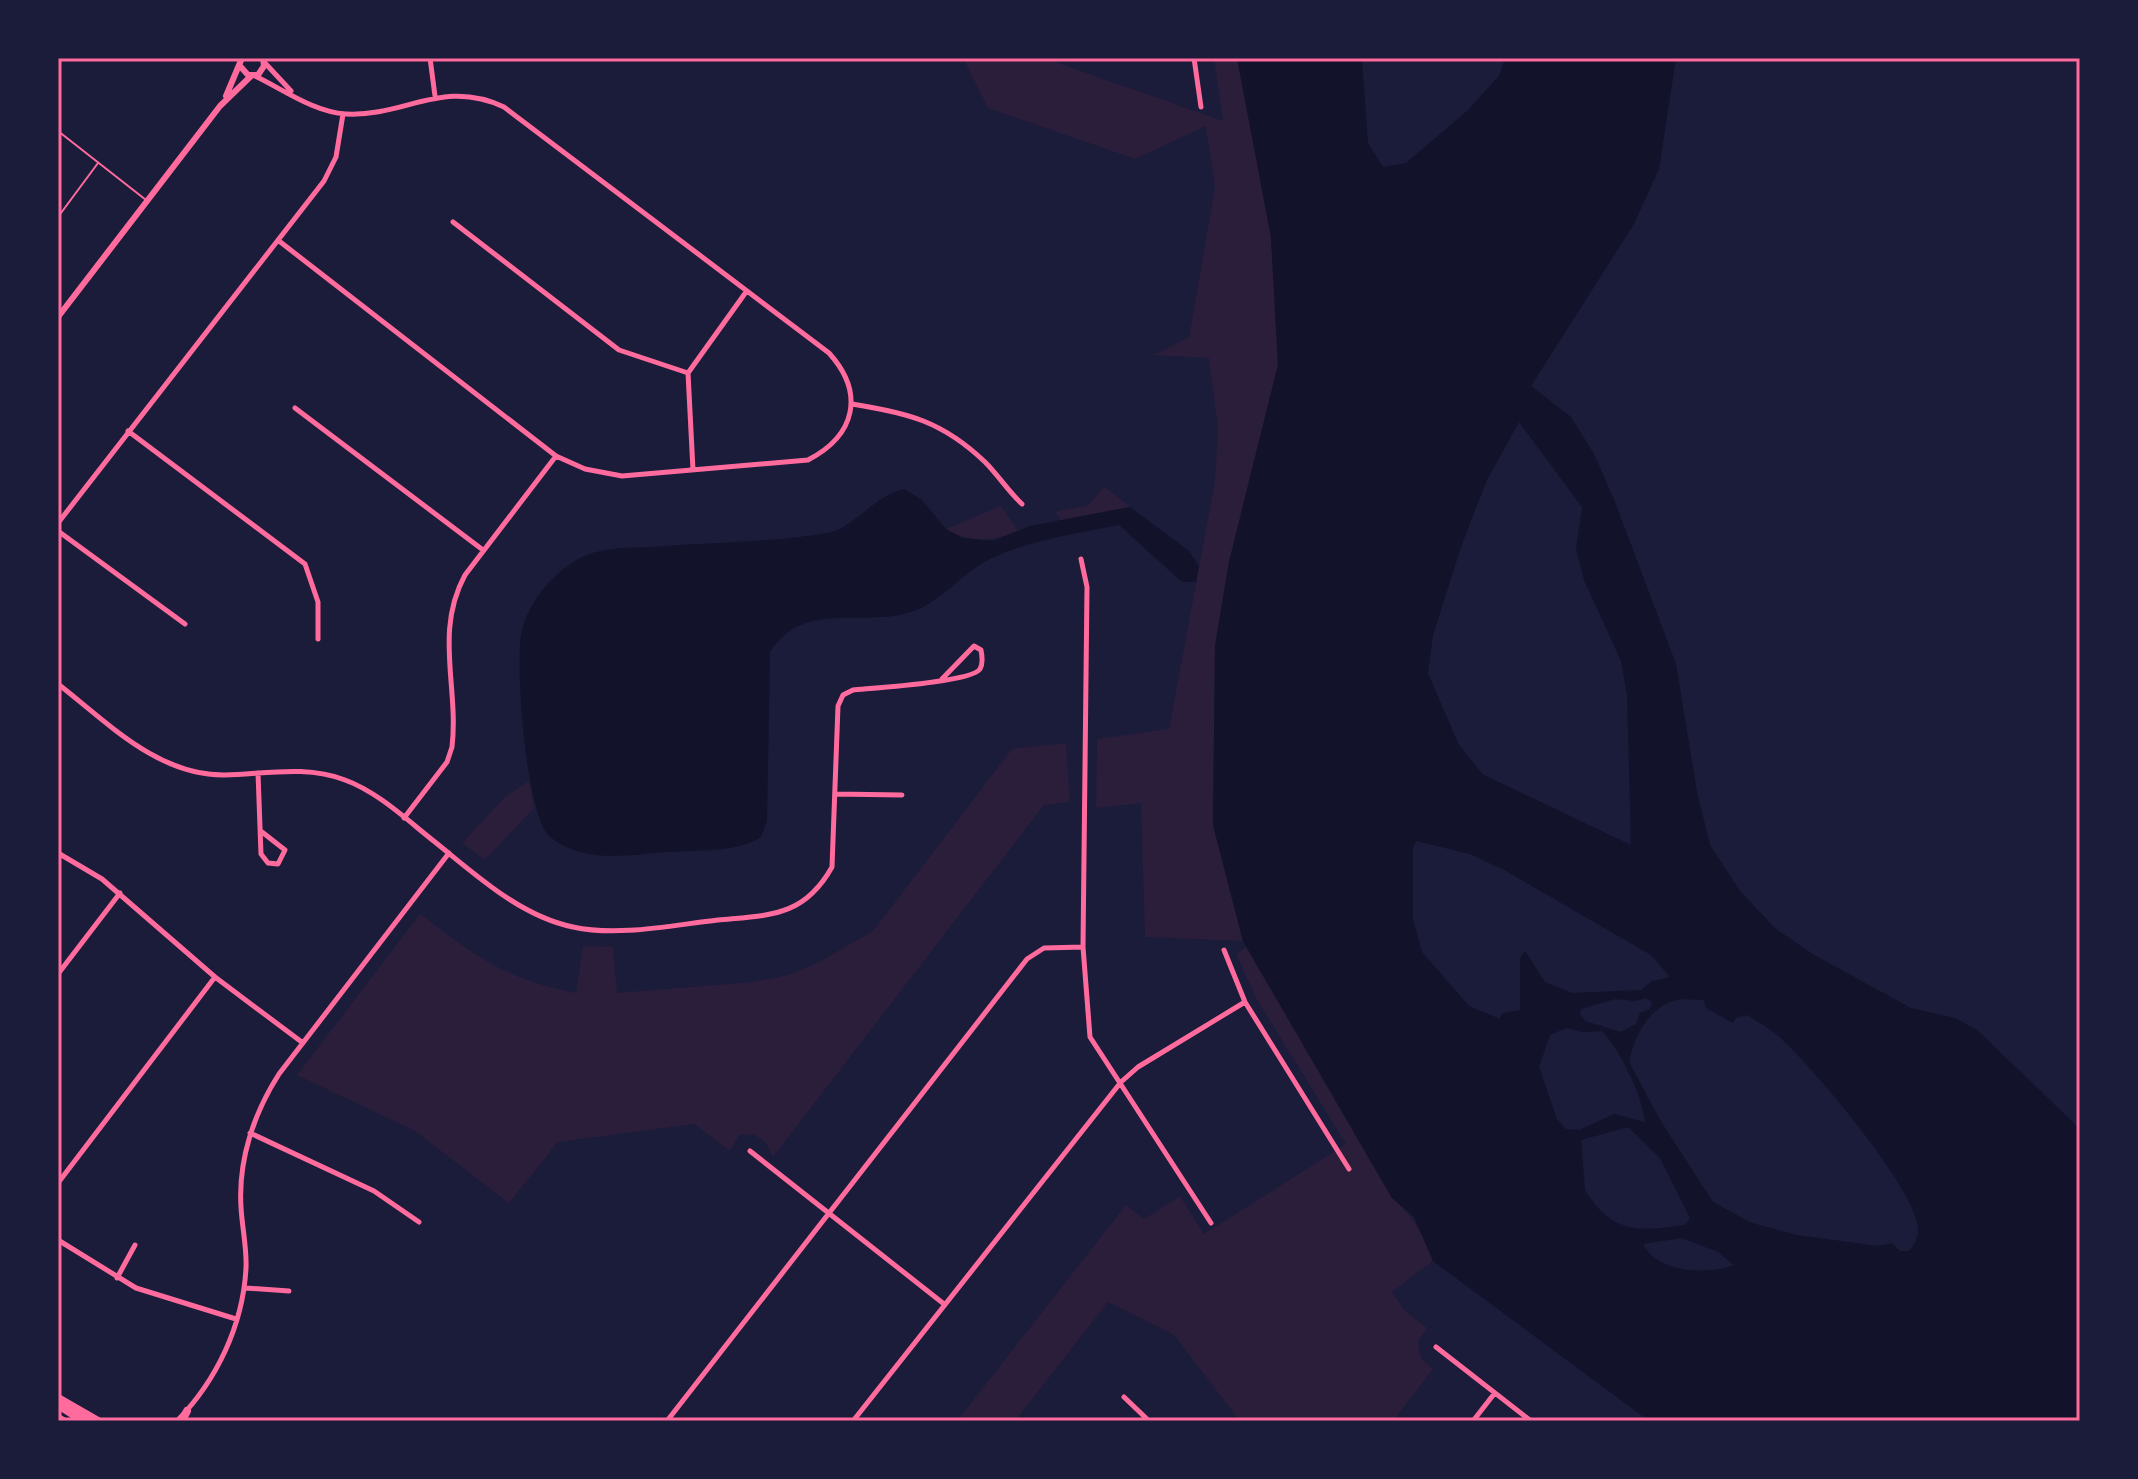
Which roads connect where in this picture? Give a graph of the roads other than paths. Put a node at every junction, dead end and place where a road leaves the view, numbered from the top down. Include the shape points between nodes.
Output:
1 (430, 58) edge
2 (1194, 58) edge
3 (264, 60) edge
4 (241, 62) edge
5 (253, 76) junction
6 (294, 95) junction
7 (435, 96) junction
8 (220, 106) junction
9 (1201, 107) dead end
10 (343, 114) junction
11 (58, 131) edge
12 (99, 162) junction
13 (147, 201) junction
14 (58, 217) edge
15 (453, 222) dead end
16 (279, 241) junction
17 (746, 292) junction
18 (58, 317) edge
19 (688, 373) junction
20 (852, 404) junction
21 (295, 408) dead end
22 (128, 431) junction
23 (556, 456) junction
24 (693, 470) junction
25 (1022, 504) dead end
26 (58, 523) edge
27 (58, 531) edge
28 (483, 550) junction
29 (1081, 559) dead end
30 (185, 624) dead end
31 (318, 639) dead end
32 (942, 679) junction
33 (58, 684) edge
34 (258, 773) junction
35 (835, 794) junction
36 (902, 795) dead end
37 (404, 818) junction
38 (262, 832) junction
39 (58, 853) edge
40 (449, 853) junction
41 (120, 893) junction
42 (1083, 947) junction
43 (1224, 950) dead end
44 (58, 974) edge
45 (215, 977) junction
46 (1245, 1002) junction
47 (303, 1043) junction
48 (1121, 1082) junction
49 (250, 1133) junction
50 (750, 1151) dead end
51 (1349, 1169) dead end
52 (58, 1183) edge
53 (827, 1214) junction
54 (419, 1222) dead end
55 (1211, 1223) dead end
56 (58, 1240) edge
57 (135, 1245) dead end
58 (117, 1278) junction
59 (245, 1288) junction
60 (289, 1291) dead end
61 (944, 1304) junction
62 (236, 1319) junction
63 (1436, 1347) dead end
64 (1494, 1394) junction
65 (1124, 1397) dead end
66 (58, 1398) edge
67 (58, 1405) edge
68 (187, 1411) joint
69 (83, 1421) edge
70 (98, 1421) edge
71 (180, 1421) edge
72 (667, 1421) edge
73 (853, 1421) edge
74 (1149, 1421) edge
75 (1473, 1421) edge
76 (1531, 1421) edge

1 - 7 street
2 - 9 street
3 - 5 street via 261,73
3 - 6 street
4 - 5 street
4 - 8 street
5 - 6 street
5 - 8 street
6 - 10 street
7 - 10 street via 377,113
7 - 17 street via 481,98 513,112
8 - 13 street
10 - 16 street via 328,176
11 - 12 lane
12 - 13 lane
12 - 14 lane
13 - 18 street
15 - 19 street via 619,350
16 - 22 street
16 - 23 street
17 - 19 street
17 - 20 street via 829,353 843,368
19 - 24 street
20 - 24 street via 838,438 808,460
20 - 25 street via 908,413 935,424 987,465
21 - 28 street
22 - 26 street
22 - 31 street via 305,564 318,602
23 - 24 street via 610,476
23 - 28 street
27 - 30 street
28 - 37 street via 460,584 447,627 450,755
29 - 42 street via 1087,587
32 - 32 street via 967,649 981,650 978,671
32 - 35 street via 843,695 838,706
33 - 34 street via 169,764 207,774
34 - 37 street via 333,775 359,785
34 - 38 street
35 - 36 street
35 - 40 street via 832,867 812,895 772,915 607,930 575,928 518,905
37 - 40 street
38 - 38 street via 285,850 278,864 264,859
39 - 41 street
40 - 47 street
41 - 44 street
41 - 45 street
42 - 48 street via 1090,1037
42 - 53 street via 1044,948 1027,959
43 - 46 street
45 - 47 street
45 - 52 street
46 - 48 street
46 - 51 street
47 - 49 street via 269,1089
48 - 55 street
48 - 61 street
49 - 54 street via 374,1191
49 - 59 street via 241,1187
50 - 53 street
53 - 61 street
53 - 72 street
56 - 58 street
57 - 58 street
58 - 62 street
59 - 60 street
59 - 62 street
61 - 73 street
62 - 68 street via 220,1363
63 - 64 street
64 - 75 street
64 - 76 street
65 - 74 street
66 - 70 main road
67 - 69 main road
68 - 71 main road

